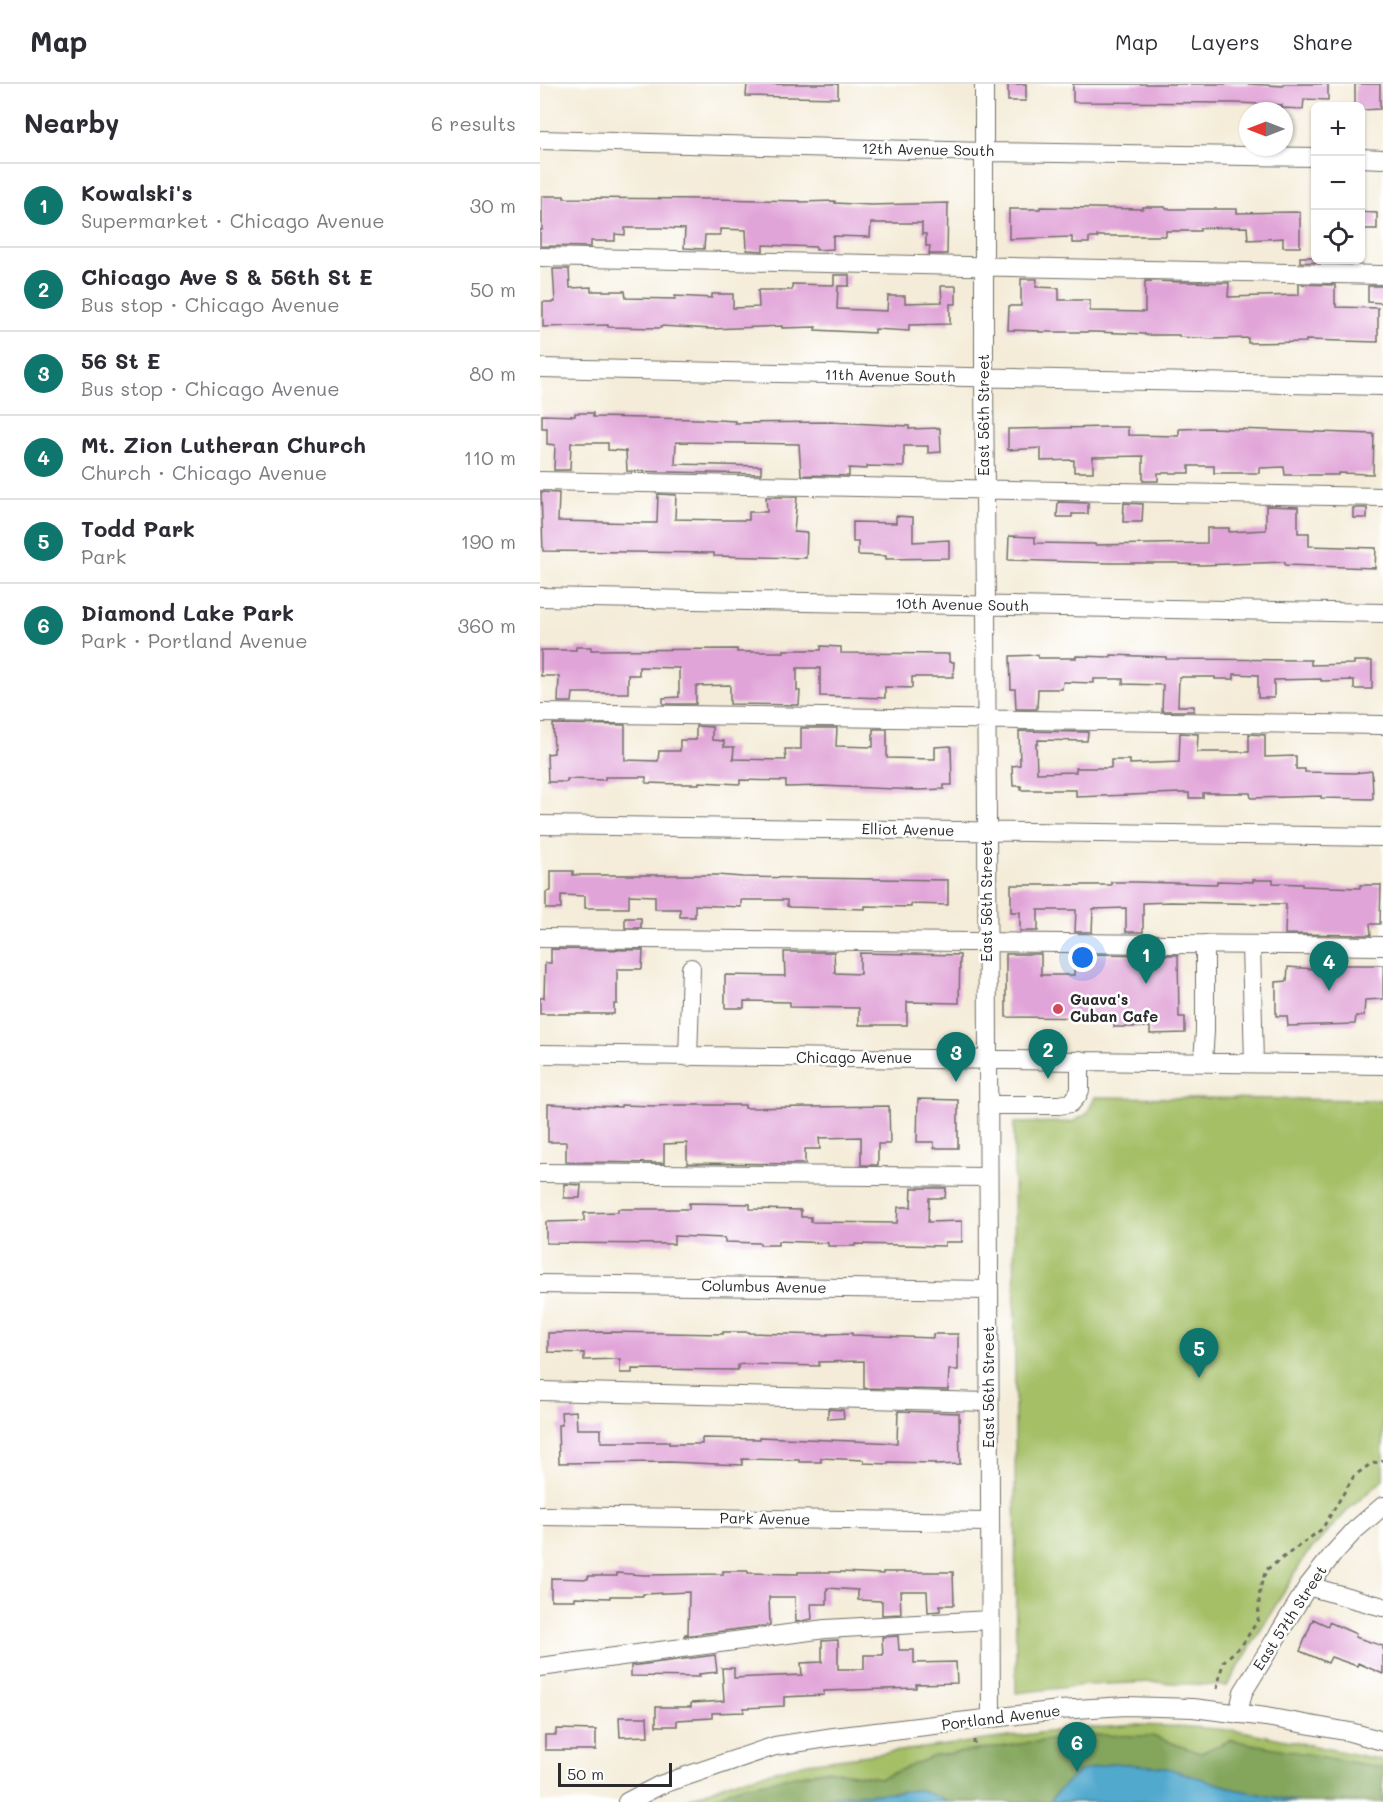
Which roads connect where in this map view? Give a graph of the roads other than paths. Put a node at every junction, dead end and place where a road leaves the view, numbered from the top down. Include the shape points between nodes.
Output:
1 (984, 84) edge
2 (540, 140) edge
3 (985, 152) junction
4 (1311, 157) edge
5 (1365, 158) edge
6 (1383, 159) edge
7 (540, 257) edge
8 (984, 267) junction
9 (1383, 275) edge
10 (540, 368) edge
11 (984, 378) junction
12 (1383, 386) edge
13 (540, 481) edge
14 (985, 490) junction
15 (1383, 497) edge
16 (540, 597) edge
17 (986, 606) junction
18 (1383, 613) edge
19 (540, 713) edge
20 (986, 719) junction
21 (1383, 725) edge
22 (540, 825) edge
23 (987, 831) junction
24 (1383, 837) edge
25 (540, 938) edge
26 (987, 942) junction
27 (1205, 944) junction
28 (1251, 945) junction
29 (1383, 946) edge
30 (691, 968) dead end
31 (540, 1054) edge
32 (688, 1057) junction
33 (988, 1059) junction
34 (1080, 1060) junction
35 (1203, 1062) junction
36 (1254, 1063) junction
37 (1383, 1065) edge
38 (988, 1104) junction
39 (540, 1173) edge
40 (988, 1178) junction
41 (540, 1284) edge
42 (988, 1290) junction
43 (540, 1391) edge
44 (989, 1402) junction
45 (1383, 1506) edge
46 (540, 1516) edge
47 (990, 1521) junction
48 (1308, 1586) junction
49 (1383, 1607) edge
50 (990, 1620) junction
51 (540, 1667) edge
52 (1238, 1714) junction
53 (991, 1719) junction
54 (1383, 1741) edge
55 (627, 1802) edge

1 - 3 street, East 56th Street
2 - 3 street, 12th Avenue South
3 - 4 street, 12th Avenue South
3 - 8 street, East 56th Street
5 - 6 street
7 - 8 street
8 - 9 street
8 - 11 street, East 56th Street
10 - 11 street, 11th Avenue South
11 - 12 street, 11th Avenue South
11 - 14 street, East 56th Street
13 - 14 street
14 - 15 street
14 - 17 street, East 56th Street
16 - 17 street, 10th Avenue South
17 - 18 street, 10th Avenue South
17 - 20 street, East 56th Street
19 - 20 street
20 - 21 street
20 - 23 street, East 56th Street
22 - 23 street, Elliot Avenue
23 - 24 street, Elliot Avenue
23 - 26 street, East 56th Street
25 - 26 street
26 - 27 street
26 - 33 street, East 56th Street
27 - 28 street
27 - 35 street
28 - 29 street
28 - 36 street
30 - 32 street
31 - 32 street, Chicago Avenue
32 - 33 street, Chicago Avenue
33 - 34 street, Chicago Avenue
33 - 38 street, East 56th Street
34 - 35 street, Chicago Avenue
34 - 38 street via 1080,1089 1071,1102
35 - 36 street, Chicago Avenue
36 - 37 street, Chicago Avenue
38 - 40 street, East 56th Street
39 - 40 street
40 - 42 street, East 56th Street
41 - 42 street, Columbus Avenue
42 - 44 street, East 56th Street
43 - 44 street
44 - 47 street, East 56th Street
45 - 48 street, East 57th Street via 1355,1530
46 - 47 street, Park Avenue
47 - 50 street, East 56th Street
48 - 49 street
48 - 52 street, East 57th Street via 1243,1692
50 - 51 street via 825,1629
50 - 53 street, East 56th Street
52 - 53 street, Portland Avenue via 1126,1706
52 - 54 street, Portland Avenue
53 - 55 street, Portland Avenue via 775,1746 660,1785

